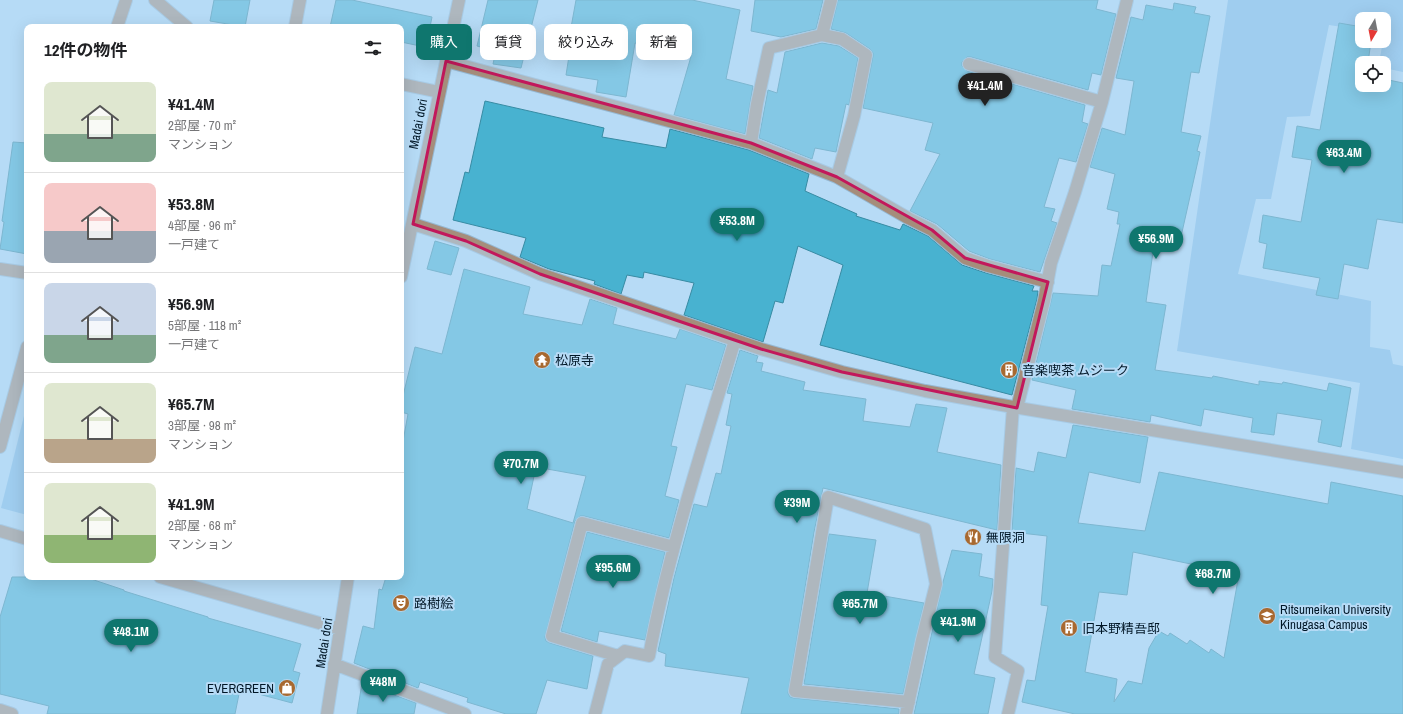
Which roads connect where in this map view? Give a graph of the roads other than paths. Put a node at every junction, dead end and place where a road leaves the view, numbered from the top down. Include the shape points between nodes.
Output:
1 (126, 0) edge
2 (155, 0) edge
3 (300, 0) edge
4 (459, 0) edge
5 (831, 0) edge
6 (1127, 0) edge
7 (118, 24) edge
8 (183, 24) edge
9 (295, 24) edge
10 (822, 35) junction
11 (446, 61) junction
12 (970, 64) dead end
13 (404, 85) edge
14 (439, 92) junction
15 (1102, 102) junction
16 (751, 143) junction
17 (837, 177) junction
18 (413, 224) junction
19 (404, 264) edge
20 (0, 269) edge
21 (24, 273) edge
22 (1048, 282) junction
23 (735, 340) junction
24 (24, 359) edge
25 (1015, 408) junction
26 (0, 447) edge
27 (1403, 472) edge
28 (0, 531) edge
29 (24, 538) edge
30 (674, 547) junction
31 (170, 580) edge
32 (348, 580) edge
33 (340, 629) junction
34 (618, 656) junction
35 (334, 664) junction
36 (907, 708) edge
37 (0, 710) edge
38 (12, 714) edge
39 (327, 714) edge
40 (464, 714) edge
41 (595, 714) edge
42 (1008, 714) edge

1 - 7 street
2 - 8 street
3 - 9 street
4 - 11 street, Madai dori
5 - 10 street
6 - 15 street
10 - 16 street via 769,48
10 - 17 street via 842,39 866,56 854,116
11 - 14 street, Madai dori
11 - 16 street
12 - 15 street
13 - 14 street
14 - 18 street, Madai dori
15 - 22 street via 1051,263
16 - 17 street
17 - 22 street via 932,230 966,258
18 - 19 street, Madai dori
18 - 23 street via 466,241 540,274
20 - 21 street
22 - 25 street via 1031,357
23 - 25 street via 842,372
23 - 30 street
24 - 26 street
25 - 27 street
25 - 42 street via 995,657 1018,672
28 - 29 street
30 - 34 street via 649,656 625,651
30 - 34 street via 582,523 552,636
31 - 33 street
32 - 33 street, Madai dori
33 - 35 street, Madai dori
34 - 41 street via 608,664
35 - 39 street, Madai dori
35 - 40 street
36 - 36 street via 795,691 828,497 925,529 936,584
37 - 38 street

